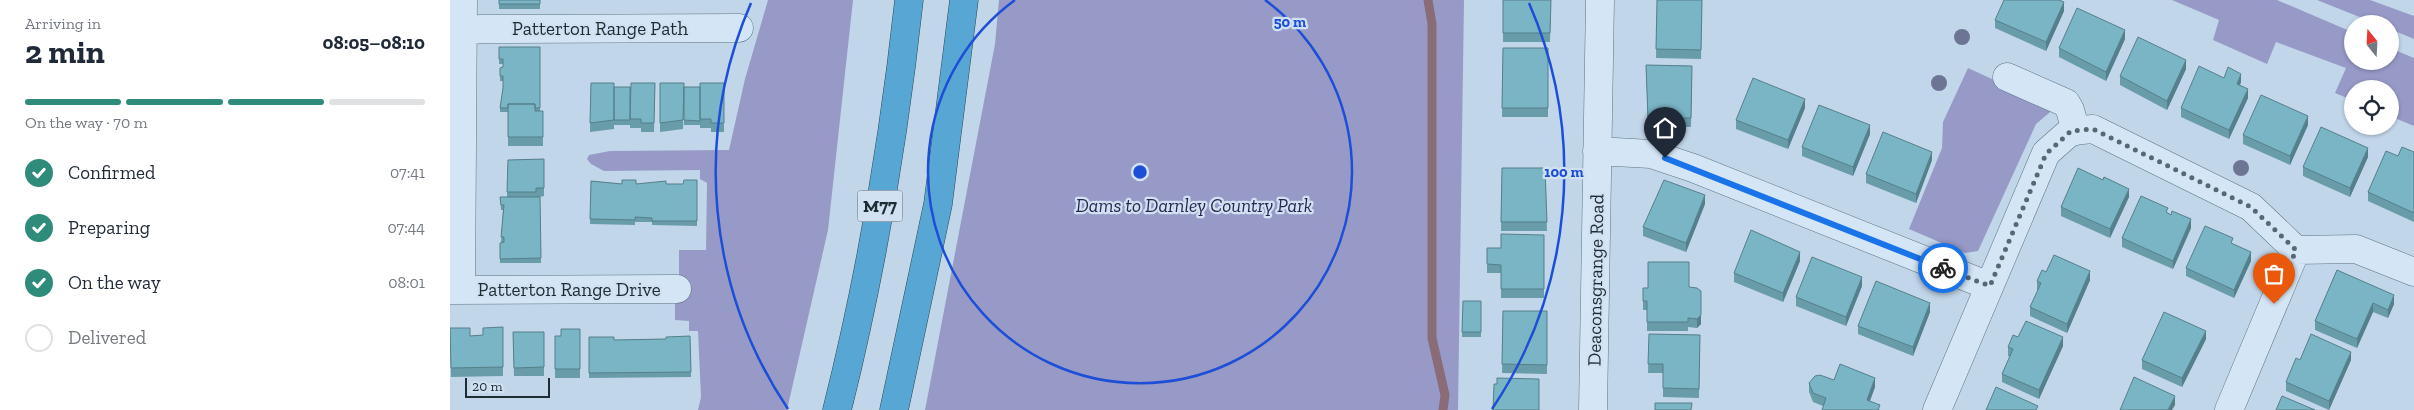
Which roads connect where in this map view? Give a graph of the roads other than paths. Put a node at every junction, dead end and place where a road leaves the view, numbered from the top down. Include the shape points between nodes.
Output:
1 (462, 0) edge
2 (909, 0) edge
3 (964, 0) edge
4 (1600, 0) edge
5 (739, 28) dead end
6 (456, 32) edge
7 (2007, 77) dead end
8 (2076, 131) junction
9 (1597, 151) junction
10 (2296, 250) junction
11 (2414, 272) edge
12 (1990, 286) junction
13 (677, 289) dead end
14 (456, 290) edge
15 (838, 410) edge
16 (894, 410) edge
17 (1593, 410) edge
18 (1937, 410) edge
19 (2229, 410) edge

1 - 6 street, Patterton Range Drive
2 - 15 highway, M77 via 877,225
3 - 16 highway via 938,204
4 - 9 street, Deaconsgrange Road
5 - 6 street, Patterton Range Path via 482,29
6 - 14 street, Patterton Range Drive
7 - 8 street via 2066,103
8 - 10 street via 2093,129 2251,207
8 - 12 street via 2071,131 2046,154
9 - 12 street via 1651,154 1684,165
9 - 17 street, Deaconsgrange Road
10 - 11 street via 2356,249
10 - 19 street
12 - 18 street
13 - 14 street, Patterton Range Drive

